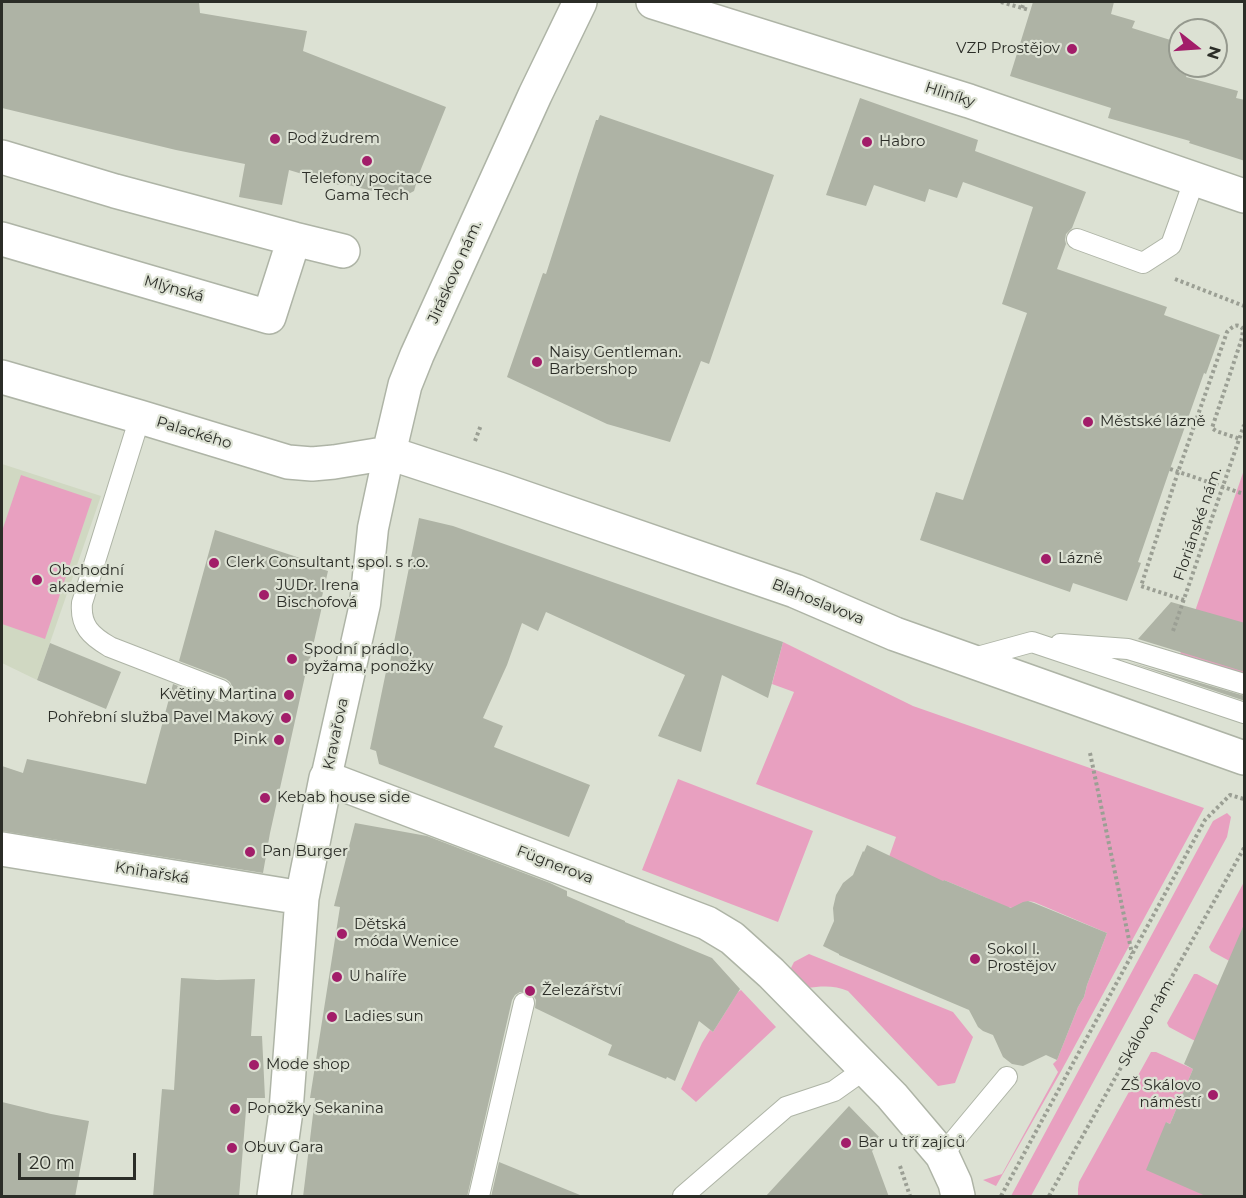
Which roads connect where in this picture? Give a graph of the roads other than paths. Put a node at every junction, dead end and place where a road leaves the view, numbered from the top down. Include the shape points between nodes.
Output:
1 (580, 2) edge
2 (653, 2) edge
3 (2, 157) edge
4 (1195, 178) junction
5 (1245, 196) edge
6 (2, 239) edge
7 (294, 239) junction
8 (1077, 239) dead end
9 (343, 251) dead end
10 (2, 377) edge
11 (140, 417) junction
12 (388, 453) junction
13 (1032, 642) junction
14 (969, 659) junction
15 (1245, 684) edge
16 (221, 690) dead end
17 (1245, 712) edge
18 (1245, 758) edge
19 (326, 778) junction
20 (2, 849) edge
21 (302, 898) junction
22 (524, 1003) dead end
23 (865, 1069) junction
24 (1007, 1077) dead end
25 (942, 1155) junction
26 (274, 1197) edge
27 (479, 1197) edge
28 (683, 1197) edge
29 (958, 1197) edge

1 - 12 street, Jiráskovo nám. via 417,355
2 - 4 street, Hliníky via 969,101
3 - 7 street
4 - 5 street, Hliníky
4 - 8 lane via 1172,245 1143,263
6 - 7 street, Mlýnská via 269,317
7 - 9 street
10 - 11 street, Palackého
11 - 12 street, Palackého via 288,462 312,464
11 - 16 lane via 81,616 96,640 110,648
12 - 14 street, Blahoslavova via 795,591 894,634
12 - 19 street, Kravařova via 373,528 364,604
13 - 14 lane
13 - 15 lane via 1128,649
13 - 17 lane
14 - 18 street, Blahoslavova
19 - 21 street, Kravařova
19 - 23 street, Fügnerova via 707,924 732,938 771,973
20 - 21 street, Knihařská
21 - 26 street, Kravařova via 286,1111
22 - 27 lane
23 - 25 street
23 - 28 lane via 834,1091 786,1107
24 - 25 lane
25 - 29 street

